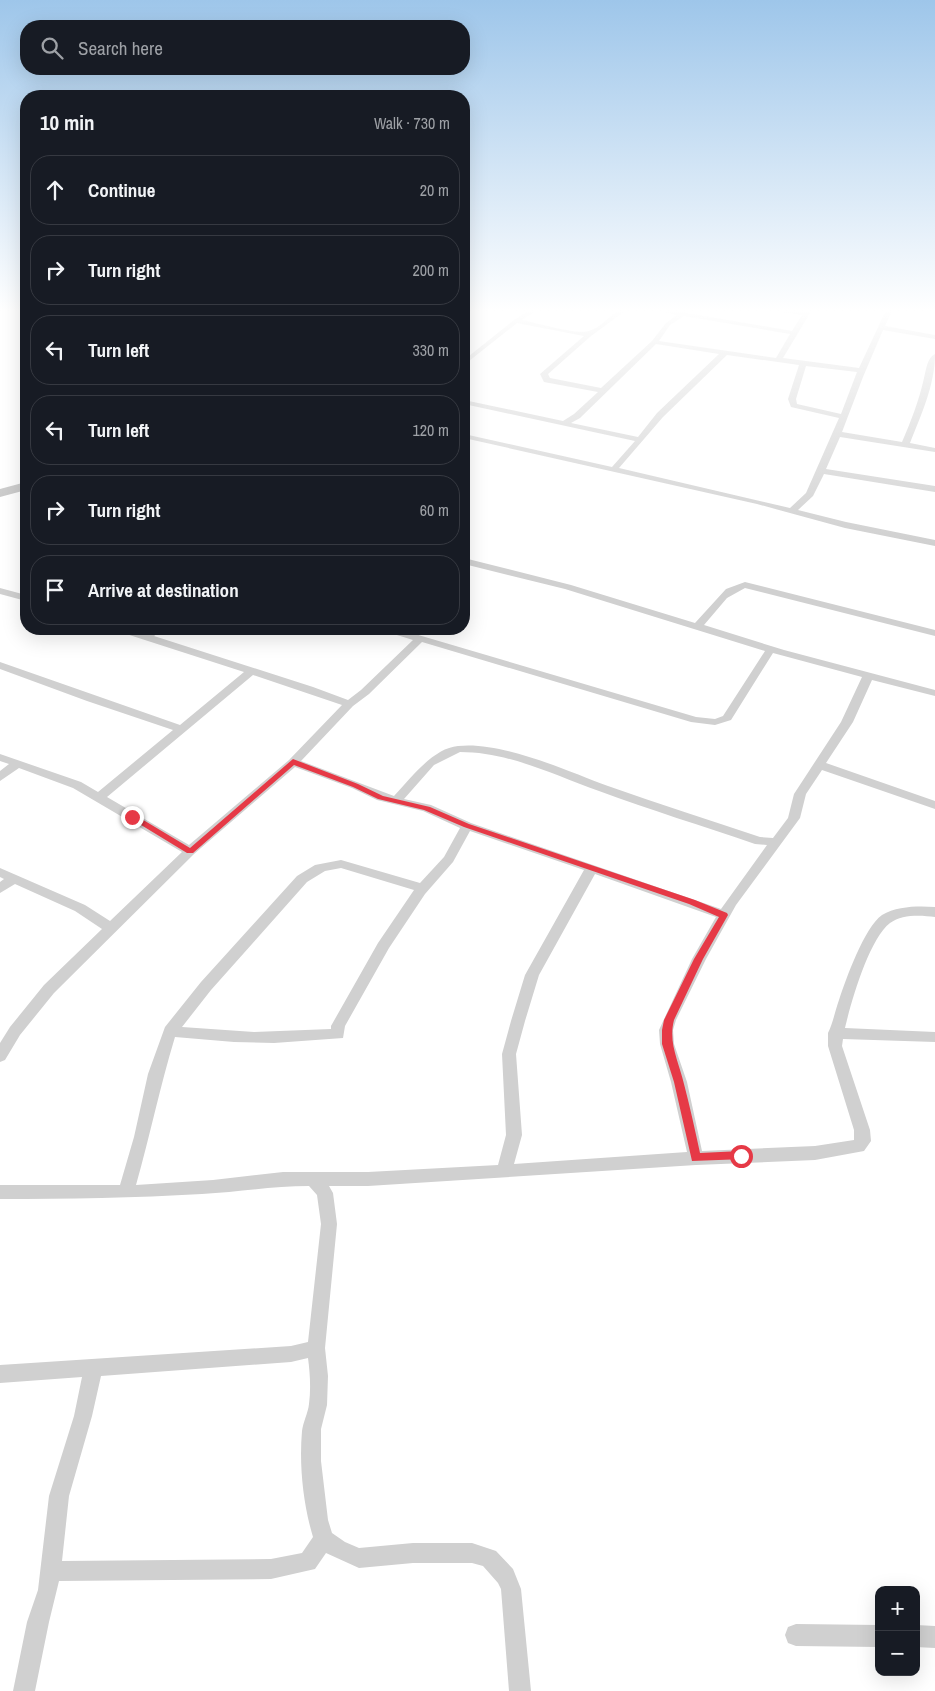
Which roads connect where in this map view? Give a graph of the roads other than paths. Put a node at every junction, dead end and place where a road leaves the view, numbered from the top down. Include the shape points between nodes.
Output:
1 (578, 387) edge
2 (607, 387) edge
3 (691, 387) edge
4 (796, 387) edge
5 (856, 387) edge
6 (926, 387) edge
7 (603, 391) junction
8 (925, 393) junction
9 (935, 394) edge
10 (470, 403) edge
11 (844, 417) junction
12 (565, 424) junction
13 (838, 434) junction
14 (470, 437) edge
15 (640, 440) junction
16 (905, 445) junction
17 (935, 450) edge
18 (613, 470) junction
19 (820, 472) junction
20 (20, 488) edge
21 (935, 489) edge
22 (0, 493) edge
23 (792, 511) junction
24 (935, 539) edge
25 (918, 541) junction
26 (935, 544) edge
27 (470, 562) edge
28 (1, 591) edge
29 (20, 596) edge
30 (697, 626) junction
31 (935, 633) edge
32 (139, 635) edge
33 (148, 635) edge
34 (409, 635) edge
35 (145, 637) junction
36 (419, 638) junction
37 (771, 649) junction
38 (0, 665) edge
39 (251, 671) junction
40 (868, 676) junction
41 (935, 693) edge
42 (349, 704) junction
43 (181, 729) junction
44 (0, 757) edge
45 (293, 762) junction
46 (17, 764) junction
47 (818, 765) junction
48 (0, 777) edge
49 (100, 798) junction
50 (396, 801) junction
51 (935, 805) edge
52 (467, 826) junction
53 (776, 842) junction
54 (190, 852) junction
55 (592, 868) junction
56 (0, 872) edge
57 (14, 878) junction
58 (423, 888) junction
59 (0, 889) edge
60 (935, 912) edge
61 (724, 915) junction
62 (111, 928) junction
63 (170, 1031) junction
64 (835, 1034) junction
65 (935, 1037) edge
66 (0, 1056) edge
67 (696, 1158) junction
68 (504, 1171) junction
69 (312, 1179) junction
70 (0, 1192) edge
71 (126, 1192) junction
72 (316, 1348) junction
73 (93, 1368) junction
74 (0, 1374) edge
75 (324, 1540) junction
76 (50, 1571) junction
77 (796, 1635) dead end
78 (875, 1636) edge
79 (920, 1636) edge
80 (935, 1637) edge
81 (24, 1691) edge
82 (520, 1691) edge

1 - 7 street
2 - 7 street
3 - 15 street via 660,415
4 - 11 street via 792,399 794,405
5 - 11 street
6 - 8 street
7 - 12 street
8 - 9 street
8 - 16 street
10 - 12 street
11 - 13 street
12 - 15 street
13 - 16 street
13 - 19 street
14 - 18 street
15 - 18 street
16 - 17 street
18 - 23 street
19 - 21 street
19 - 23 street via 810,494
20 - 22 main road
23 - 25 street
24 - 25 street
25 - 26 street
27 - 30 street via 568,587
28 - 29 street
30 - 31 street via 708,618 724,594 745,585
30 - 37 street
32 - 35 street
33 - 35 street
34 - 36 street
35 - 39 street
36 - 37 street via 695,720 712,722 727,718
36 - 42 street
37 - 40 street
38 - 43 street
39 - 42 street
39 - 43 street
40 - 41 street
40 - 47 street via 847,722
42 - 45 street
43 - 49 street
44 - 46 street
45 - 50 street via 356,785 381,798
45 - 54 street
46 - 48 street
46 - 49 street via 77,785
47 - 51 street
47 - 53 street via 800,794 794,818
49 - 54 street
50 - 52 street via 427,808
50 - 53 street via 430,763 458,749 477,749 518,757 759,841
52 - 55 street
52 - 58 street via 449,860
53 - 61 street
54 - 62 street
55 - 61 street
55 - 68 street via 532,975 518,1021 509,1054 514,1135
56 - 57 street
57 - 59 street
57 - 62 street via 80,908
58 - 63 street via 341,864 317,868 302,879 239,947
58 - 63 street via 383,946 338,1026 338,1034 293,1039
60 - 64 street via 904,912 885,920 870,940
61 - 67 street via 699,959 666,1030
62 - 66 street via 49,989 15,1030
63 - 71 street
64 - 65 street
64 - 67 street via 835,1046 862,1130 863,1141 858,1146 815,1153
67 - 68 street
68 - 69 street
69 - 71 street
69 - 72 street via 325,1193 329,1224
70 - 71 street
72 - 73 street via 291,1354
72 - 75 street via 318,1405 312,1429 312,1461 318,1520
73 - 74 street
73 - 76 street via 83,1416 59,1496
75 - 76 street via 308,1562 271,1569
75 - 82 street via 359,1558 472,1552 489,1558 506,1576 511,1589
76 - 81 street
77 - 78 street
79 - 80 street

